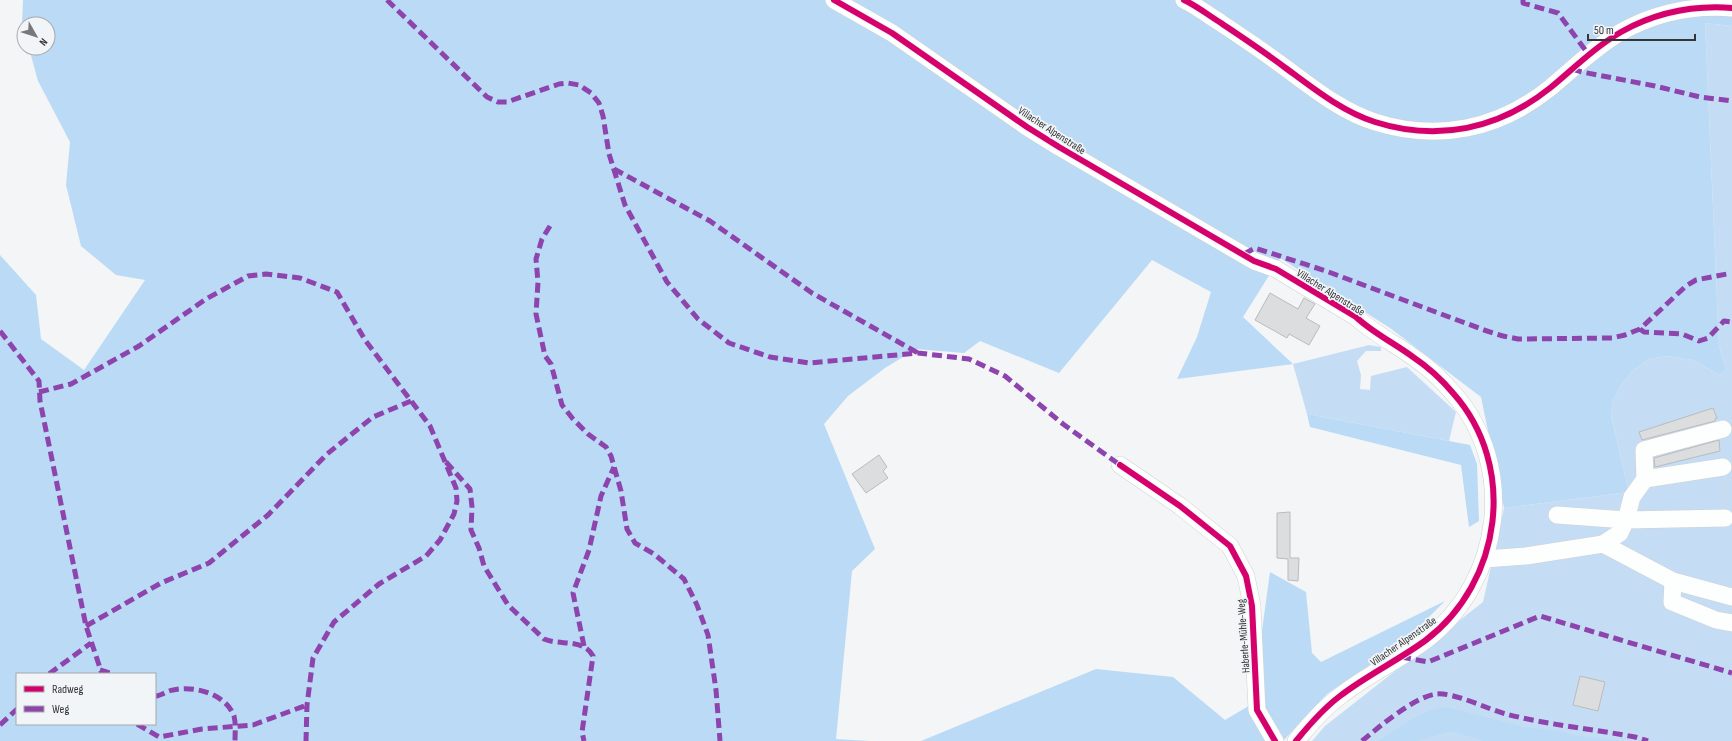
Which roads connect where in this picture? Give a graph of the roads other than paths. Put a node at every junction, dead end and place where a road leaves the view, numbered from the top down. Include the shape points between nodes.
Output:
1 (834, 0) edge
2 (1184, 0) edge
3 (1732, 8) edge
4 (1723, 429) dead end
5 (1120, 465) dead end
6 (1723, 467) dead end
7 (1645, 479) junction
8 (1558, 515) dead end
9 (1725, 518) dead end
10 (1626, 520) junction
11 (1603, 544) junction
12 (1485, 559) junction
13 (1673, 581) junction
14 (1732, 598) edge
15 (1732, 623) edge
16 (1275, 741) edge
17 (1296, 741) edge

1 - 12 street, Villacher Alpenstraße via 892,33 1060,148 1356,317 1367,328 1414,357 1435,375 1454,394 1474,424 1483,444 1494,487 1492,532
2 - 3 street via 1344,108 1374,122 1430,132 1485,124 1508,115 1548,89 1621,33 1647,20 1677,11 1709,7
4 - 7 street via 1644,450
5 - 16 street, Haberle-Mühle-Weg via 1180,506 1230,546 1246,576 1252,606 1257,710
6 - 7 street
7 - 10 street via 1632,497
8 - 10 street
9 - 10 street
10 - 11 street via 1620,533
11 - 12 street via 1526,556
11 - 13 street
12 - 17 street, Villacher Alpenstraße via 1461,605 1444,626 1340,696
13 - 14 street
13 - 15 street via 1672,602 1716,620

